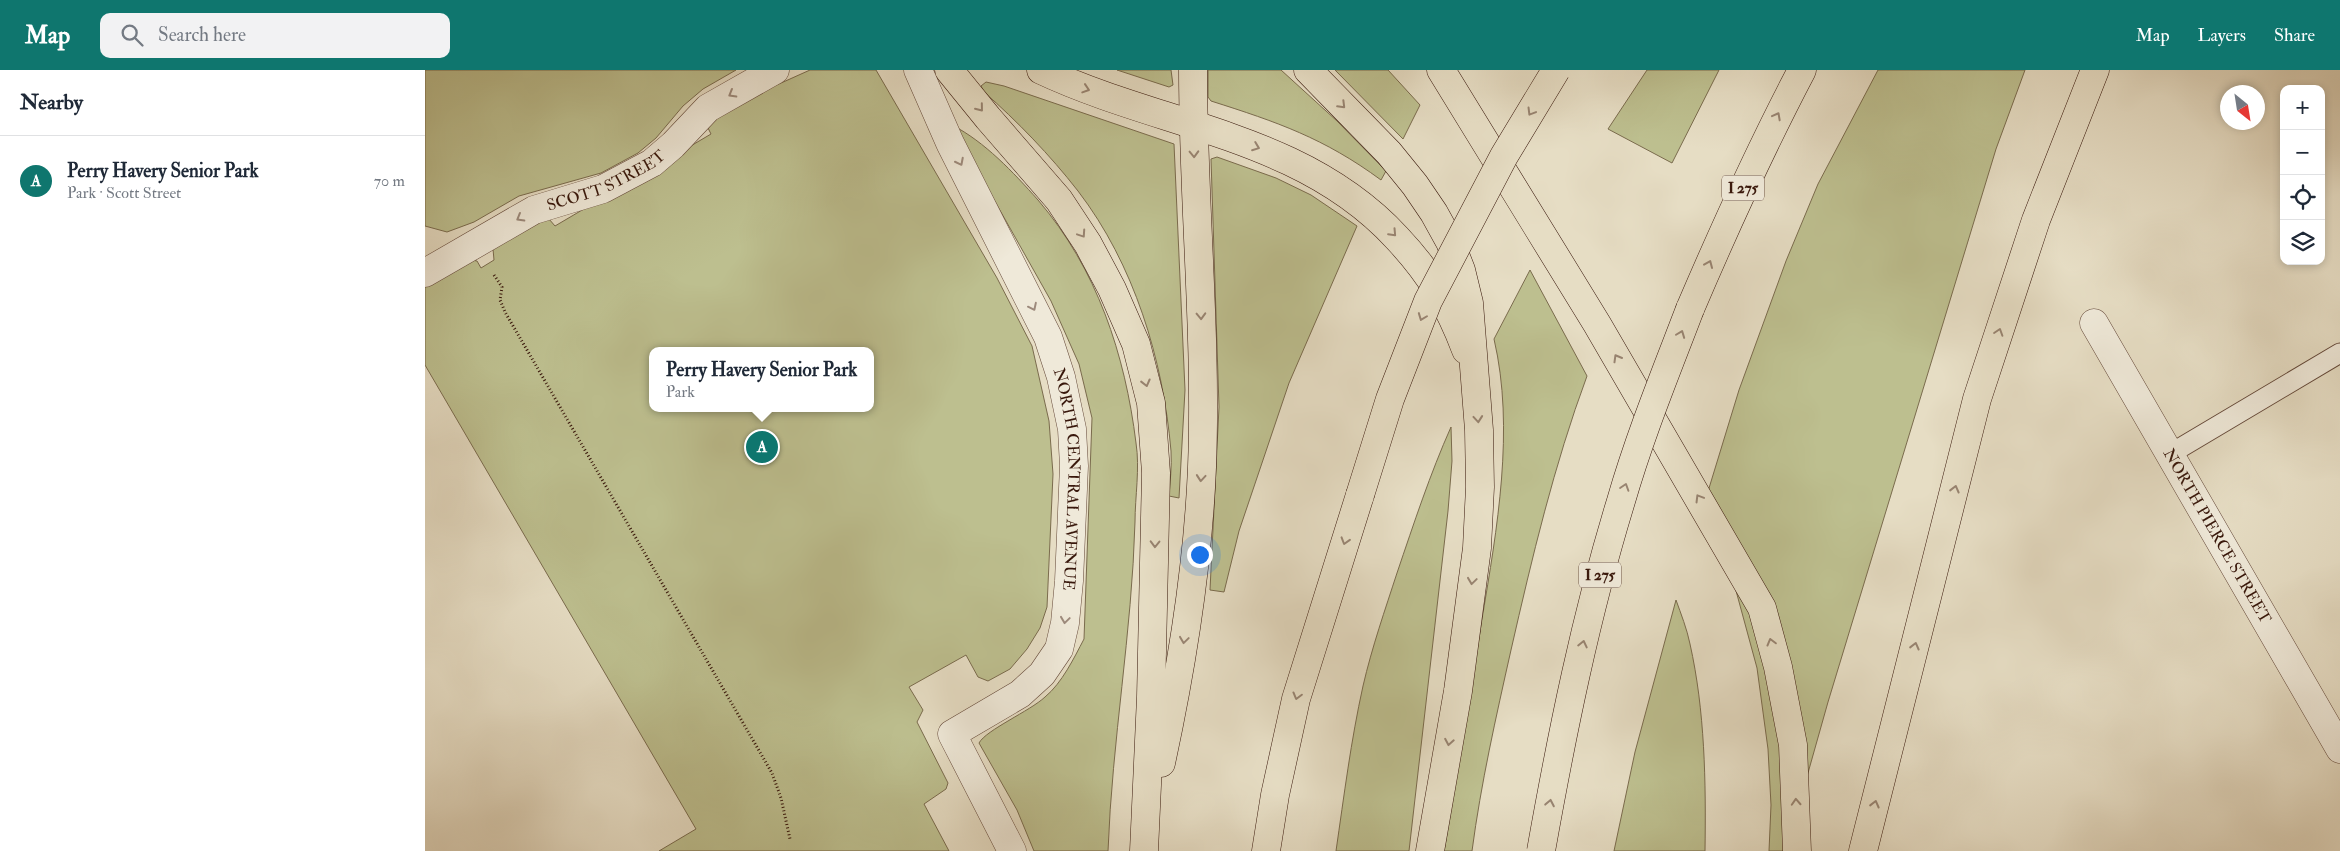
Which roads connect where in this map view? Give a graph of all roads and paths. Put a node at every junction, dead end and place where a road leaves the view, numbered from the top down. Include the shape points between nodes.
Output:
1 (775, 70) edge
2 (918, 70) edge
3 (949, 70) edge
4 (1041, 70) edge
5 (1193, 70) edge
6 (1309, 70) edge
7 (1441, 70) edge
8 (1556, 70) edge
9 (1802, 70) edge
10 (2095, 70) edge
11 (1193, 125) junction
12 (493, 272) dead end
13 (425, 273) edge
14 (2094, 323) dead end
15 (2340, 353) edge
16 (1473, 370) junction
17 (2170, 454) junction
18 (2340, 749) edge
19 (790, 839) dead end
20 (1144, 844) edge
21 (1012, 851) edge
22 (1266, 851) edge
23 (1430, 851) edge
24 (1541, 851) edge
25 (1797, 851) edge
26 (1863, 851) edge

1 -> 13 street, SCOTT STREET via 708,108 673,145 643,168 583,197 534,210
2 -> 21 street, NORTH CENTRAL AVENUE via 950,142 1047,337 1061,377 1072,429 1069,581 1059,649 1042,674 1020,694 952,734
3 -> 20 highway via 1059,200 1088,244 1112,289 1135,344 1151,403 1156,482
4 -> 11 highway via 1072,85
5 - 11 highway
6 -> 16 highway via 1389,152 1435,213 1461,270 1469,303
25 -> 7 highway via 1793,746 1762,608 1597,324
8 -> 22 highway, bridge via 1504,156 1428,301 1390,399 1297,698
24 -> 9 highway, I 275, bridge via 1564,732 1603,563 1642,435 1727,221
26 -> 10 highway via 1977,399 2036,220
11 -> 16 highway via 1303,166 1365,206 1430,276 1447,305
11 -> 20 highway via 1203,368 1202,468 1194,562 1177,690
12 - 19 path via 502,287 500,300 505,312 772,773
14 - 17 street, NORTH PIERCE STREET
15 - 17 lane
16 -> 23 highway via 1479,430 1477,548
17 - 18 street, NORTH PIERCE STREET

